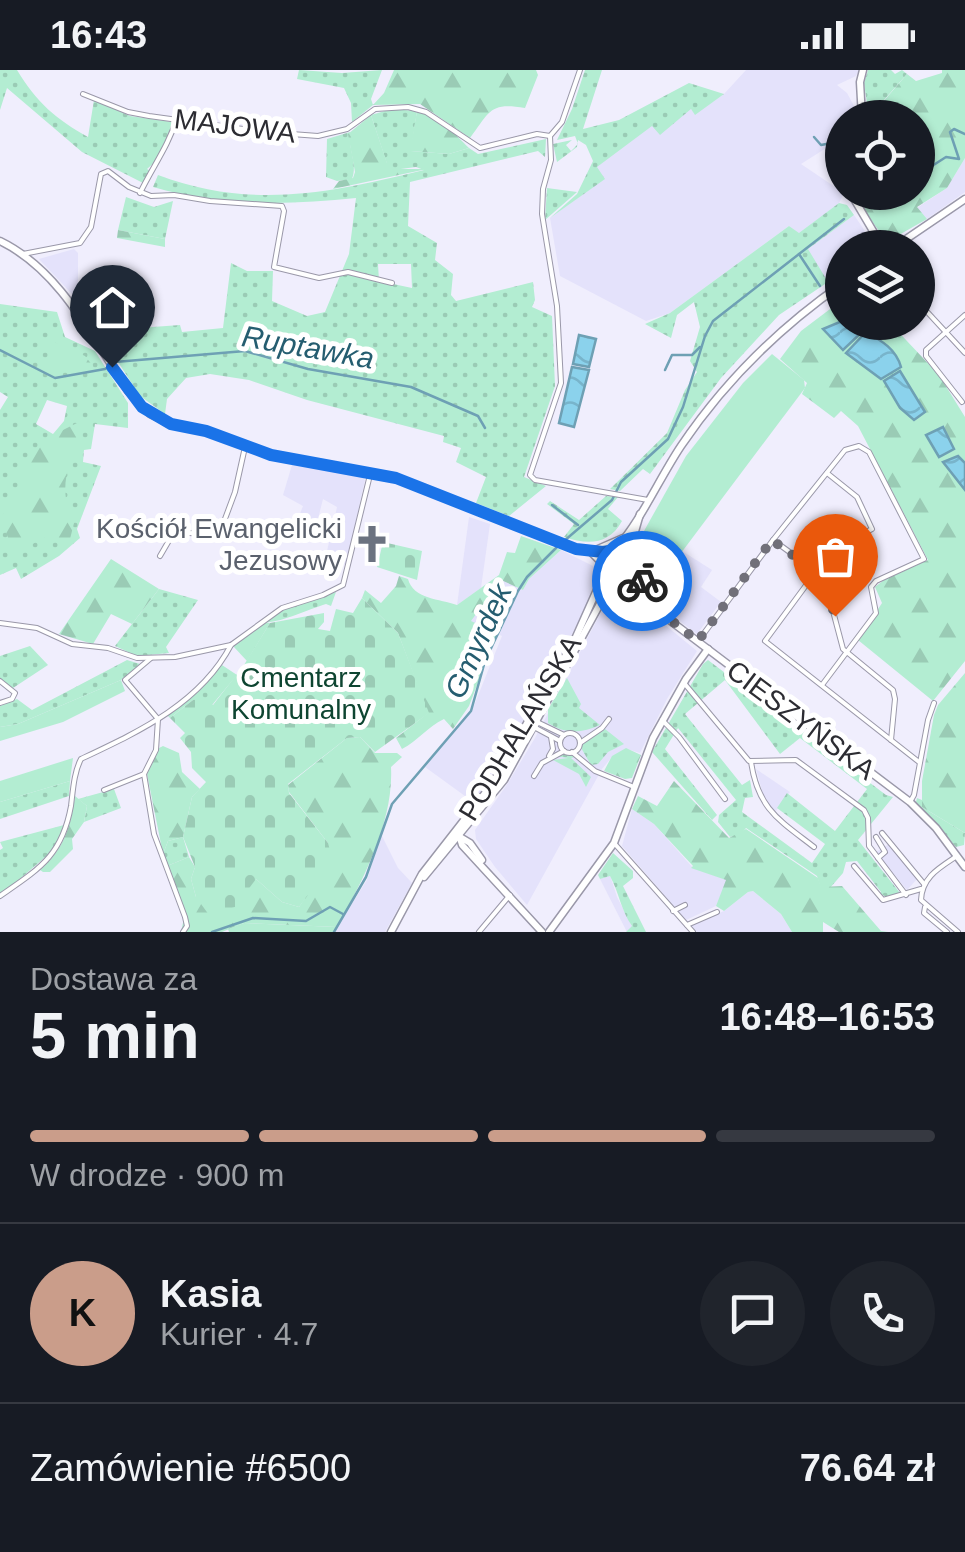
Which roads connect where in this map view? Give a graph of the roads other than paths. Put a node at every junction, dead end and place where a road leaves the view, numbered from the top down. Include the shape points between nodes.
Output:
1 (580, 70) edge
2 (863, 70) edge
3 (83, 94) dead end
4 (861, 100) edge
5 (177, 118) junction
6 (550, 136) junction
7 (140, 193) junction
8 (965, 199) edge
9 (919, 230) edge
10 (0, 241) edge
11 (23, 254) junction
12 (392, 282) dead end
13 (825, 297) edge
14 (965, 315) edge
15 (935, 322) edge
16 (946, 335) junction
17 (965, 353) edge
18 (962, 402) dead end
19 (245, 448) junction
20 (370, 472) junction
21 (826, 473) junction
22 (648, 500) junction
23 (628, 538) junction
24 (772, 540) junction
25 (614, 550) junction
26 (591, 552) junction
27 (160, 556) dead end
28 (628, 557) junction
29 (609, 562) junction
30 (621, 569) junction
31 (817, 571) junction
32 (634, 572) junction
33 (608, 578) junction
34 (0, 623) edge
35 (698, 641) junction
36 (231, 645) junction
37 (708, 649) junction
38 (847, 654) junction
39 (151, 658) junction
40 (0, 681) edge
41 (684, 683) junction
42 (822, 685) junction
43 (0, 703) edge
44 (934, 703) dead end
45 (539, 708) junction
46 (158, 719) junction
47 (609, 719) dead end
48 (662, 720) junction
49 (529, 725) junction
50 (543, 728) junction
51 (594, 733) junction
52 (550, 735) junction
53 (564, 735) junction
54 (577, 736) junction
55 (891, 740) junction
56 (560, 742) junction
57 (579, 746) junction
58 (564, 751) junction
59 (572, 752) junction
60 (551, 754) junction
61 (751, 762) junction
62 (919, 762) junction
63 (542, 763) junction
64 (587, 765) junction
65 (144, 774) junction
66 (534, 776) dead end
67 (634, 787) junction
68 (104, 790) dead end
69 (726, 798) dead end
70 (910, 802) junction
71 (882, 834) dead end
72 (876, 837) dead end
73 (459, 839) junction
74 (614, 843) junction
75 (814, 847) dead end
76 (957, 856) junction
77 (878, 858) junction
78 (854, 866) dead end
79 (965, 867) edge
80 (923, 886) junction
81 (906, 895) junction
82 (0, 896) edge
83 (510, 896) junction
84 (685, 905) dead end
85 (925, 907) junction
86 (673, 910) junction
87 (717, 912) dead end
88 (686, 925) junction
89 (182, 932) edge
90 (391, 932) edge
91 (479, 932) edge
92 (546, 932) edge
93 (693, 932) edge
94 (947, 932) edge
95 (958, 932) edge

1 - 6 street via 562,122
2 - 4 street
3 - 5 street, MAJOWA via 128,112
5 - 6 street, MAJOWA via 318,136 347,129 375,109 398,106 426,112 480,148
5 - 7 street via 166,152
6 - 22 street via 542,214 561,383 530,476
7 - 11 street via 103,172 84,239
7 - 12 street via 282,206 274,268
8 - 9 street
10 - 11 street
11 - 19 street via 59,288 150,414
13 - 22 street via 748,362
14 - 16 street
15 - 16 street
16 - 17 street
16 - 18 street via 926,356
19 - 20 street
19 - 27 street via 219,535 174,532
20 - 26 street
20 - 36 street via 343,584 282,608
21 - 24 street
21 - 31 street via 857,497 872,529 832,550
21 - 38 street via 849,447 865,448 924,560 876,581 876,613
22 - 23 street
23 - 25 street, PODHALAŃSKA
23 - 26 street
23 - 28 street
23 - 32 street
24 - 31 street
24 - 35 street
25 - 26 street
25 - 28 street
25 - 29 street, PODHALAŃSKA
26 - 29 street
26 - 33 street
28 - 30 street, PODHALAŃSKA
28 - 32 street, CIESZYŃSKA
29 - 30 street, CIESZYŃSKA
29 - 33 street, PODHALAŃSKA
30 - 32 street, CIESZYŃSKA
30 - 33 street, PODHALAŃSKA
31 - 38 street via 831,594
31 - 42 street via 766,641
32 - 33 street
32 - 35 street, CIESZYŃSKA via 660,612
33 - 45 street, PODHALAŃSKA
34 - 39 street
35 - 37 street, CIESZYŃSKA
36 - 39 street
36 - 46 street via 197,691
37 - 41 street
37 - 70 street, CIESZYŃSKA
38 - 42 street
38 - 55 street via 893,690
39 - 46 street via 125,680
40 - 43 street via 15,694
41 - 48 street
41 - 61 street
42 - 55 street
44 - 62 street
45 - 49 street, PODHALAŃSKA
45 - 50 street
46 - 65 street via 156,750
46 - 82 street via 81,759 58,846 44,865
47 - 51 street
48 - 67 street
48 - 69 street
49 - 50 street
49 - 50 street
49 - 73 street, PODHALAŃSKA
49 - 73 street, PODHALAŃSKA via 496,792
50 - 52 street
50 - 53 street
51 - 54 street
51 - 57 street
52 - 56 street
52 - 60 street
53 - 54 street
53 - 56 street
54 - 57 street
55 - 62 street
56 - 58 street
56 - 60 street
57 - 59 street
57 - 64 street
58 - 59 street
58 - 63 street
59 - 64 street
60 - 63 street
61 - 75 street via 768,810
61 - 77 street via 800,762 867,813 869,846
62 - 70 street
63 - 66 street
64 - 67 street
65 - 68 street
65 - 89 street via 154,834 185,917
67 - 74 street
70 - 76 street, CIESZYŃSKA
71 - 80 street
72 - 77 street via 885,852
73 - 83 street
73 - 90 street, PODHALAŃSKA via 415,885
74 - 86 street
74 - 92 street
76 - 79 street, CIESZYŃSKA
76 - 80 street
77 - 81 street
78 - 81 street via 879,898
80 - 81 street
80 - 85 street
83 - 91 street
83 - 92 street
84 - 86 street
85 - 94 street via 924,914
85 - 95 street
86 - 88 street
87 - 88 street
88 - 93 street

